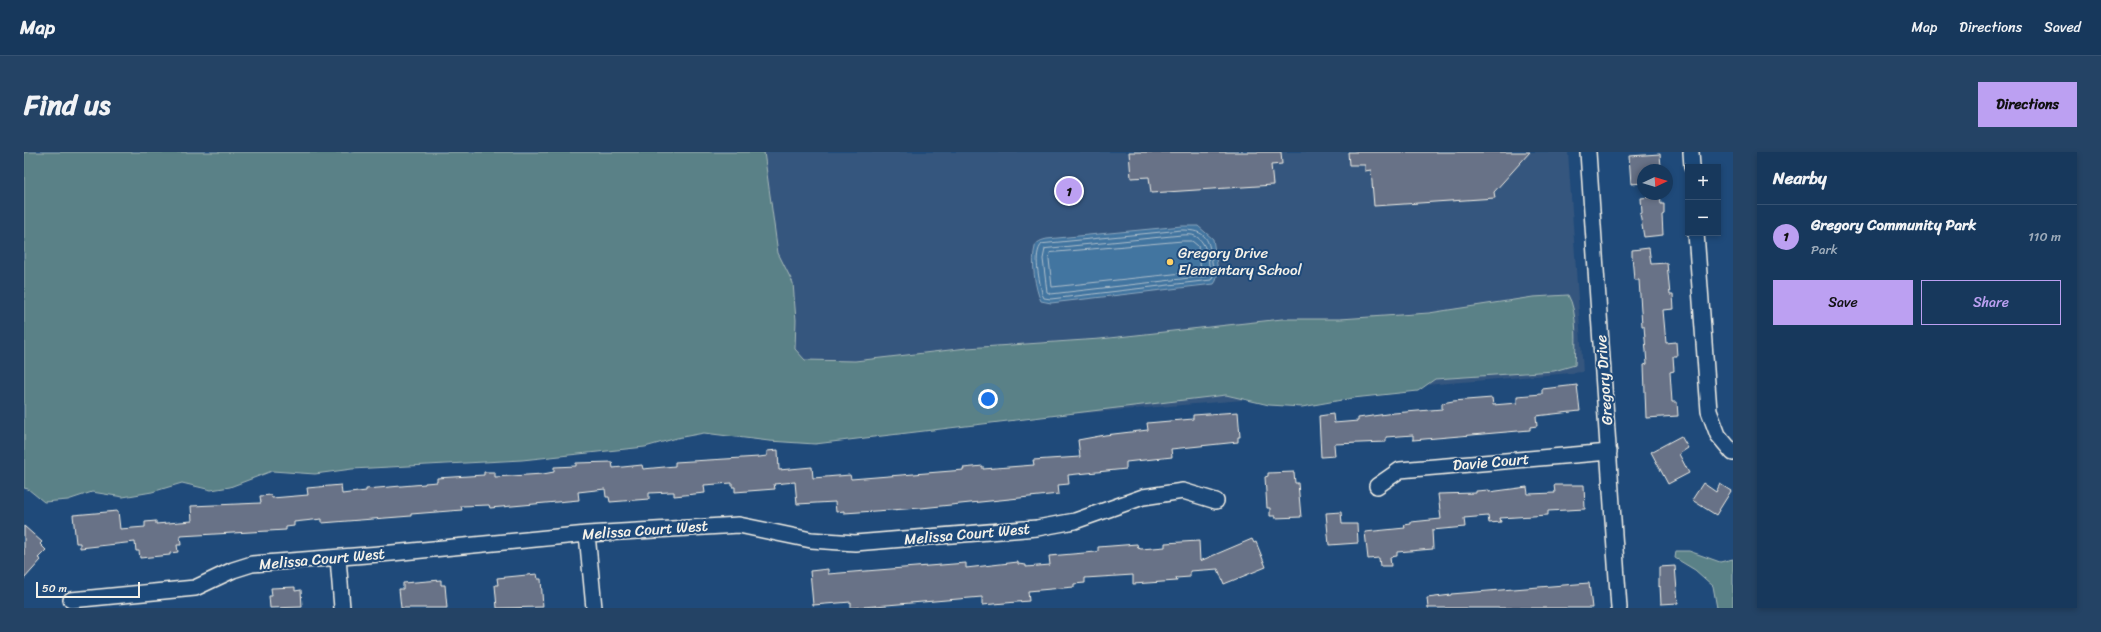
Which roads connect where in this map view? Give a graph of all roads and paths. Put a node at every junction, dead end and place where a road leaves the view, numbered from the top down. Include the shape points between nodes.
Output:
1 (1588, 152) edge
2 (1691, 152) edge
3 (1692, 164) edge
4 (1696, 236) edge
5 (1609, 452) junction
6 (1731, 452) edge
7 (1377, 486) dead end
8 (1216, 501) dead end
9 (588, 534) junction
10 (338, 558) junction
11 (71, 600) dead end
12 (342, 608) edge
13 (594, 608) edge
14 (1619, 608) edge

1 - 5 street, Gregory Drive
2 - 3 street
4 - 6 street via 1709,411 1718,435
5 - 7 street, Davie Court via 1400,470
5 - 14 street, Gregory Drive
8 - 9 street, Melissa Court West via 1183,491 1143,496 1075,521 1037,528 855,543 811,540 739,525
9 - 10 street, Melissa Court West
9 - 13 street
10 - 11 street, Melissa Court West via 252,564 195,588
10 - 12 street

